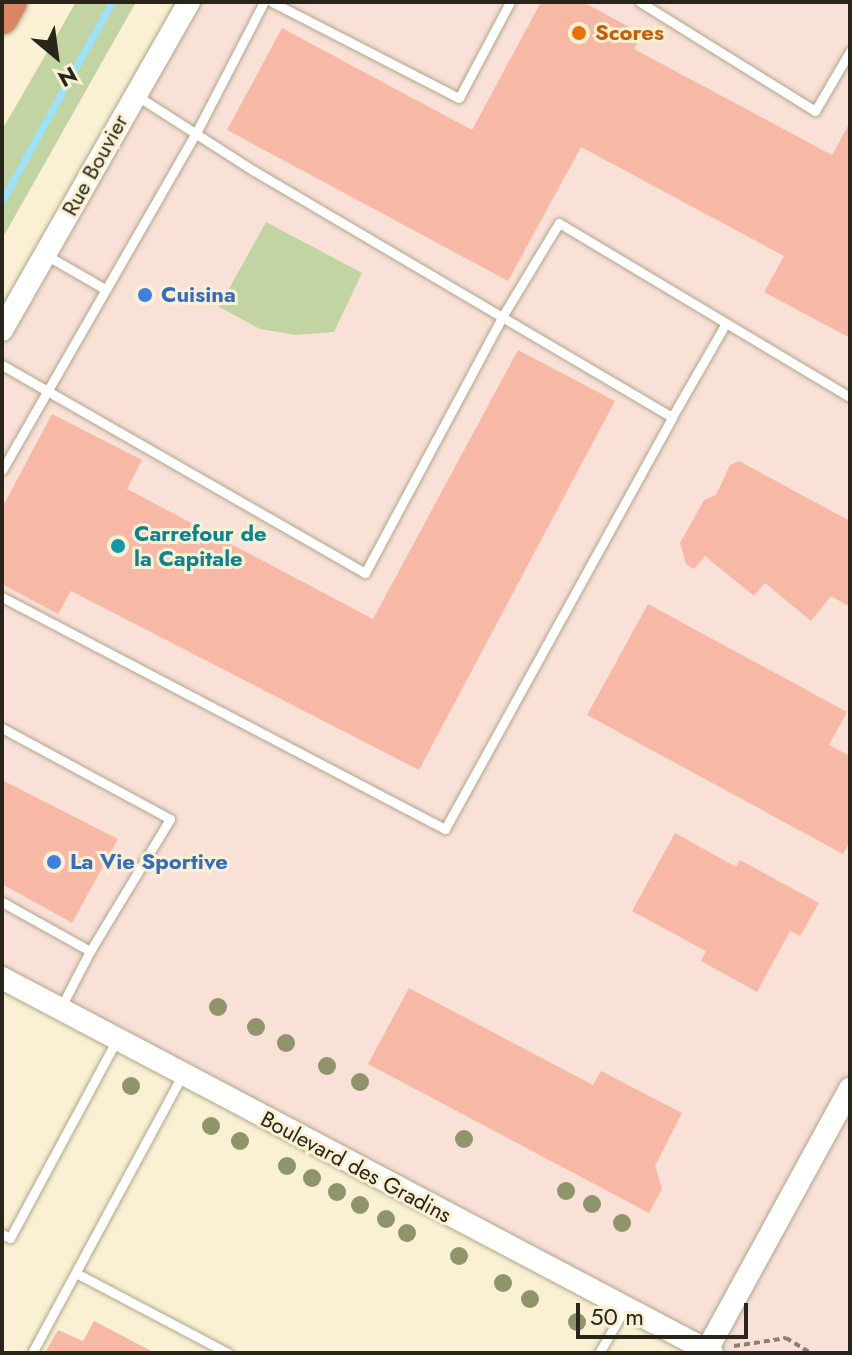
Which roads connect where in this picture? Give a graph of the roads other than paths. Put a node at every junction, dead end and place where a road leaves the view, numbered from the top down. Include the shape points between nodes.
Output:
1 (11, 2) edge
2 (189, 2) edge
3 (264, 2) edge
4 (272, 2) edge
5 (510, 2) edge
6 (640, 2) edge
7 (2, 18) edge
8 (850, 51) edge
9 (134, 95) junction
10 (197, 131) junction
11 (44, 254) junction
12 (105, 289) junction
13 (502, 317) junction
14 (726, 323) junction
15 (2, 330) edge
16 (2, 365) edge
17 (47, 392) junction
18 (850, 397) edge
19 (672, 417) junction
20 (2, 470) edge
21 (2, 597) edge
22 (2, 728) edge
23 (2, 902) edge
24 (90, 951) junction
25 (2, 978) edge
26 (60, 1009) junction
27 (116, 1041) junction
28 (182, 1076) junction
29 (850, 1089) edge
30 (2, 1234) edge
31 (76, 1273) junction
32 (625, 1308) junction
33 (708, 1352) edge
34 (32, 1353) edge
35 (228, 1353) edge
36 (599, 1353) edge

1 - 7 highway
2 - 9 street, Rue Bouvier
3 - 10 lane
4 - 5 lane via 459,98
6 - 8 lane via 815,111
9 - 10 lane
9 - 11 street, Rue Bouvier
10 - 12 lane
10 - 13 lane via 254,171
11 - 12 lane
11 - 15 street, Rue Bouvier
12 - 17 lane
13 - 14 lane via 559,223
13 - 17 lane via 365,573
13 - 19 lane
14 - 18 lane
14 - 19 lane
16 - 17 lane
17 - 20 lane
19 - 21 lane via 445,829
22 - 24 lane via 170,819
23 - 24 lane
24 - 26 lane
25 - 26 street, Boulevard des Gradins
26 - 27 street, Boulevard des Gradins
27 - 28 street, Boulevard des Gradins
27 - 30 lane via 10,1238
28 - 31 lane
28 - 32 street, Boulevard des Gradins
29 - 33 street
31 - 34 lane
31 - 35 lane
32 - 33 street, Boulevard des Gradins
32 - 36 lane

